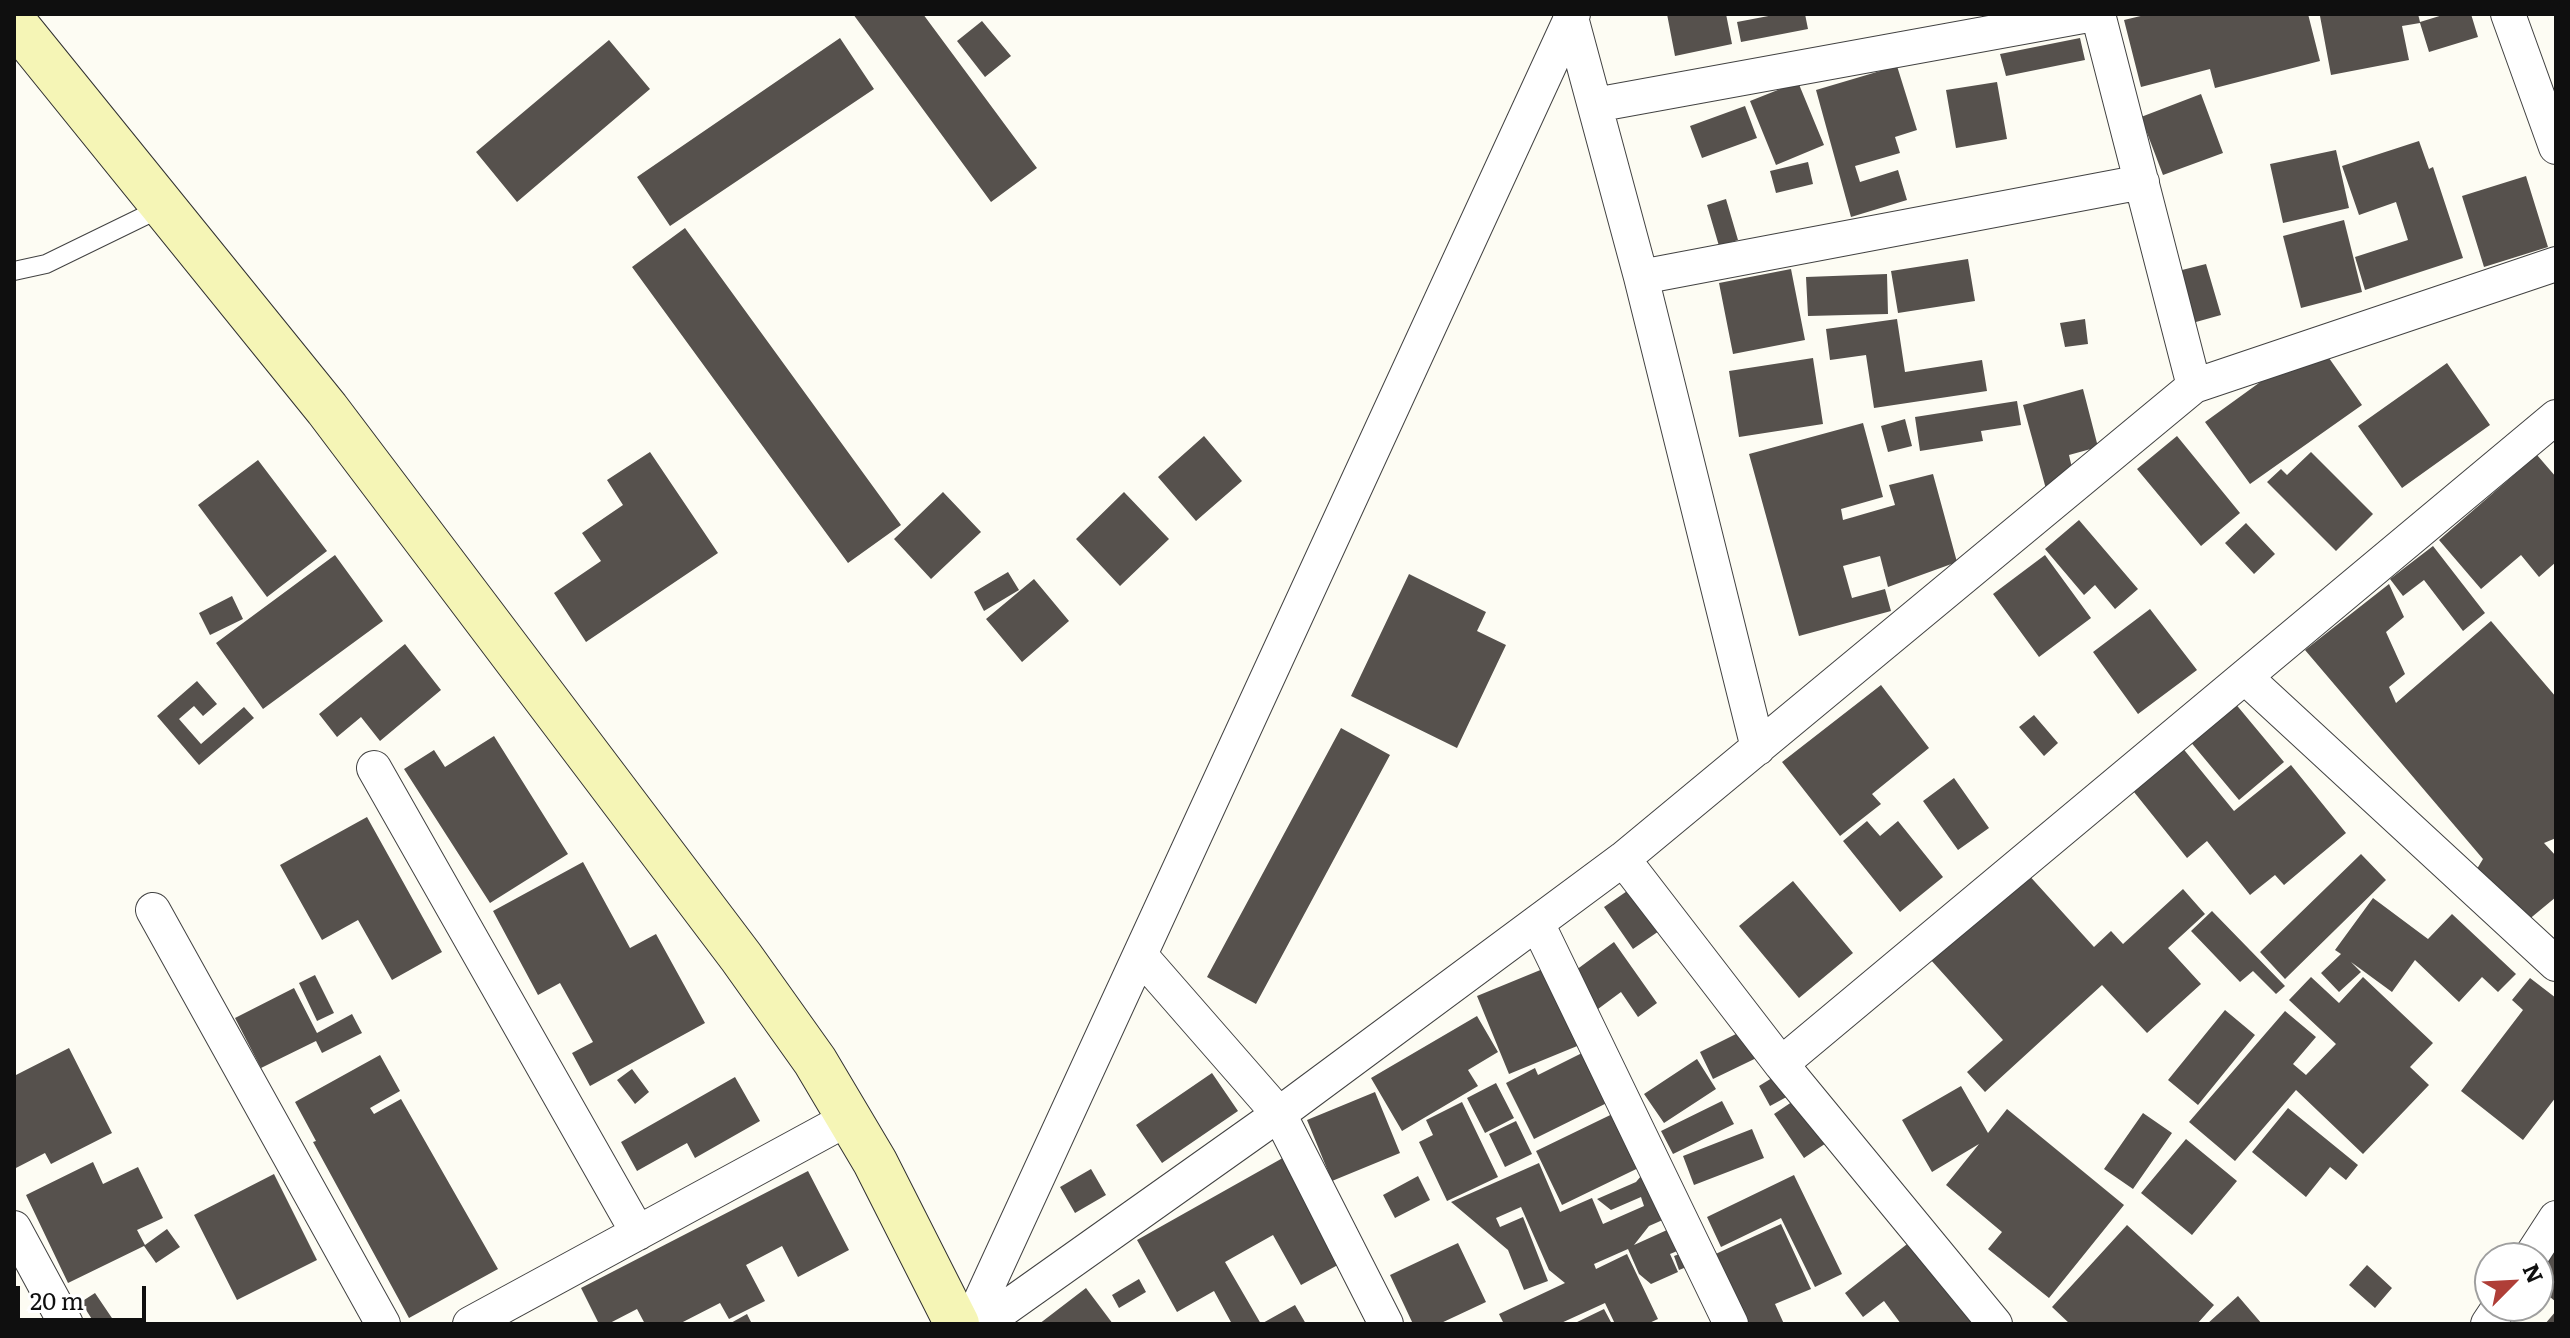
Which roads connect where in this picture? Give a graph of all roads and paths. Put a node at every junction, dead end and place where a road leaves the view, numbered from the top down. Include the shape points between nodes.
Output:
1 (2096, 14) edge
2 (2508, 14) edge
3 (1572, 16) edge
4 (14, 22) edge
5 (1595, 105) junction
6 (2556, 147) edge
7 (2142, 182) junction
8 (163, 207) junction
9 (2556, 264) edge
10 (14, 271) edge
11 (1641, 277) junction
12 (2194, 386) junction
13 (2556, 417) edge
14 (2245, 677) junction
15 (1758, 748) junction
16 (374, 768) dead end
17 (1623, 859) junction
18 (153, 910) dead end
19 (1537, 923) junction
20 (1140, 955) junction
21 (2556, 964) edge
22 (1781, 1064) junction
23 (1279, 1114) junction
24 (849, 1118) junction
25 (2556, 1218) edge
26 (14, 1228) edge
27 (638, 1233) junction
28 (2540, 1242) edge
29 (66, 1324) edge
30 (383, 1324) edge
31 (470, 1324) edge
32 (957, 1324) edge
33 (970, 1324) edge
34 (983, 1324) edge
35 (1386, 1324) edge
36 (1731, 1324) edge
37 (1995, 1324) edge

1 - 5 street
1 - 7 street
2 - 6 street
3 - 5 street
3 - 20 street
4 - 8 street
5 - 11 street
7 - 11 street
7 - 12 street
8 - 10 lane via 46,264
8 - 24 street via 336,422 741,957
9 - 12 street
11 - 15 street
12 - 15 street
13 - 14 street
14 - 21 street
14 - 22 street
15 - 17 street
16 - 27 street
17 - 19 street
17 - 22 street
18 - 30 street
19 - 23 street
19 - 36 street
20 - 23 street
20 - 33 street
22 - 37 street
23 - 34 street
23 - 35 street
24 - 27 street
24 - 32 street
25 - 28 street
26 - 29 street
27 - 31 street

